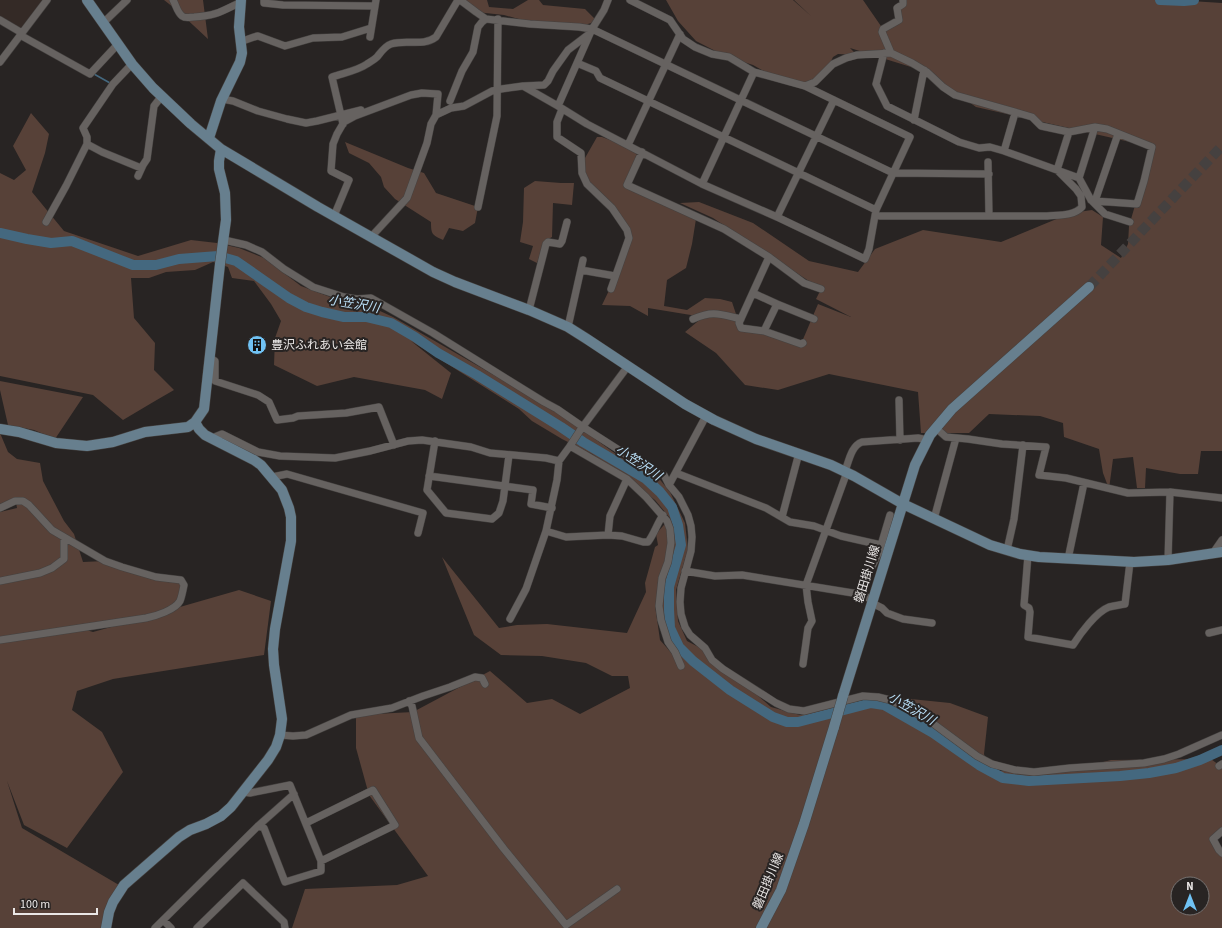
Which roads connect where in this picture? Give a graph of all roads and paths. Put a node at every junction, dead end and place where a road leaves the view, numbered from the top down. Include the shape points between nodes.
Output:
1 (48, 0) edge
2 (87, 0) edge
3 (127, 0) edge
4 (173, 0) edge
5 (264, 0) edge
6 (459, 0) edge
7 (608, 0) edge
8 (630, 0) edge
9 (903, 0) edge
10 (241, 1) edge
11 (376, 3) edge
12 (486, 19) junction
13 (498, 19) junction
14 (0, 20) edge
15 (103, 23) junction
16 (371, 28) junction
17 (591, 31) junction
18 (21, 34) junction
19 (680, 34) junction
20 (370, 37) dead end
21 (240, 42) junction
22 (118, 44) junction
23 (888, 53) junction
24 (0, 62) edge
25 (577, 63) junction
26 (132, 64) junction
27 (665, 64) junction
28 (924, 70) junction
29 (754, 72) junction
30 (523, 86) junction
31 (805, 86) junction
32 (497, 90) junction
33 (162, 97) junction
34 (222, 98) junction
35 (740, 100) junction
36 (834, 100) junction
37 (450, 101) dead end
38 (648, 101) junction
39 (560, 107) junction
40 (362, 113) junction
41 (1015, 113) junction
42 (341, 115) junction
43 (436, 115) junction
44 (914, 120) junction
45 (343, 124) junction
46 (1095, 127) junction
47 (1069, 132) junction
48 (1118, 134) junction
49 (723, 137) junction
50 (817, 137) junction
51 (209, 138) junction
52 (87, 144) junction
53 (628, 145) junction
54 (221, 148) junction
55 (1004, 151) junction
56 (642, 152) junction
57 (988, 162) dead end
58 (142, 168) junction
59 (1057, 170) junction
60 (799, 173) junction
61 (893, 173) junction
62 (988, 174) junction
63 (138, 176) dead end
64 (1079, 178) junction
65 (702, 184) junction
66 (1093, 201) junction
67 (478, 207) dead end
68 (878, 213) junction
69 (334, 216) junction
70 (989, 216) junction
71 (777, 217) junction
72 (46, 222) dead end
73 (567, 222) dead end
74 (1130, 222) dead end
75 (371, 237) junction
76 (224, 240) junction
77 (769, 257) junction
78 (583, 260) dead end
79 (581, 270) junction
80 (615, 276) junction
81 (1089, 288) tunnel mouth
82 (611, 289) dead end
83 (821, 289) dead end
84 (753, 293) junction
85 (777, 304) junction
86 (529, 310) junction
87 (692, 319) dead end
88 (741, 319) junction
89 (814, 319) dead end
90 (568, 327) junction
91 (764, 331) junction
92 (803, 343) dead end
93 (210, 358) junction
94 (628, 366) junction
95 (899, 400) dead end
96 (706, 416) junction
97 (195, 422) junction
98 (582, 428) junction
99 (936, 428) junction
100 (0, 430) edge
101 (212, 438) junction
102 (956, 438) junction
103 (900, 440) junction
104 (928, 440) junction
105 (435, 441) junction
106 (394, 445) junction
107 (571, 445) junction
108 (1023, 445) junction
109 (799, 453) junction
110 (509, 455) junction
111 (559, 461) junction
112 (846, 472) junction
113 (676, 473) junction
114 (430, 476) junction
115 (272, 477) junction
116 (627, 479) junction
117 (1084, 483) junction
118 (670, 484) junction
119 (505, 486) junction
120 (1170, 492) junction
121 (1222, 498) edge
122 (903, 504) junction
123 (0, 508) edge
124 (552, 508) junction
125 (663, 515) junction
126 (890, 515) dead end
127 (782, 517) junction
128 (934, 518) junction
129 (825, 530) junction
130 (546, 531) junction
131 (418, 533) dead end
132 (608, 535) junction
133 (64, 538) junction
134 (1222, 540) edge
135 (881, 545) junction
136 (1007, 550) junction
137 (1218, 552) edge
138 (1028, 555) junction
139 (1068, 559) junction
140 (1168, 560) junction
141 (1130, 562) junction
142 (685, 572) junction
143 (0, 581) edge
144 (806, 585) junction
145 (858, 594) junction
146 (872, 601) junction
147 (510, 619) dead end
148 (932, 623) dead end
149 (1222, 630) edge
150 (1209, 633) dead end
151 (0, 640) edge
152 (803, 664) dead end
153 (681, 666) dead end
154 (485, 684) dead end
155 (409, 701) junction
156 (280, 735) junction
157 (1222, 735) edge
158 (243, 792) junction
159 (294, 794) junction
160 (306, 823) junction
161 (258, 826) junction
162 (1222, 831) edge
163 (1222, 838) edge
164 (1213, 839) junction
165 (1222, 853) edge
166 (321, 861) junction
167 (617, 889) dead end
168 (163, 920) junction
169 (106, 928) edge
170 (155, 928) edge
171 (171, 928) edge
172 (198, 928) edge
173 (284, 928) edge
174 (762, 928) edge

1 - 18 street
2 - 15 street
3 - 15 street
4 - 10 street via 178,10 187,18 220,13
5 - 11 street via 264,3 283,5
6 - 12 street
6 - 42 street via 431,41 391,44 365,66 332,77
7 - 17 street
8 - 19 street via 670,20
9 - 23 street via 897,8 899,20 882,32
10 - 21 street
11 - 16 street
12 - 13 street
12 - 37 street via 478,27 473,52
13 - 17 street via 579,27
13 - 32 street
14 - 18 street
15 - 22 street
16 - 20 street
16 - 21 street via 342,37 313,38 286,46 258,36
17 - 25 street
17 - 27 street
17 - 30 street via 568,50 544,85
18 - 22 street via 90,74
18 - 24 street
19 - 27 street
19 - 29 street via 695,47 729,57
21 - 34 street via 240,62
22 - 26 street
23 - 28 street
23 - 31 street via 857,55 838,61 815,82
23 - 44 street via 876,84 887,106
25 - 38 street via 596,71 600,78
25 - 39 street
26 - 33 street
26 - 52 street via 113,84 83,128 88,137
27 - 35 street
27 - 38 street
28 - 41 street via 955,95
28 - 44 street
29 - 31 street
29 - 35 street
30 - 32 street
30 - 39 street
31 - 36 street
32 - 43 street via 464,106 451,108
32 - 67 street via 497,116
33 - 51 street
33 - 58 street via 154,106 147,158
34 - 42 street via 258,111 306,123
34 - 51 street
35 - 49 street
35 - 50 street
36 - 50 street
36 - 61 street via 910,136
38 - 49 street
38 - 53 street
39 - 53 street
39 - 80 street via 556,137 581,153 582,173 587,184 612,208 627,230 629,238
40 - 42 street via 361,110
40 - 43 street via 422,93 438,94
40 - 45 street
41 - 47 street via 1032,118 1041,126
41 - 55 street
42 - 45 street
43 - 75 street via 407,198
44 - 55 street via 959,142
45 - 69 street via 333,144 331,172 349,180
46 - 47 street
46 - 48 street
46 - 64 street
47 - 59 street
48 - 66 street
48 - 66 street via 1152,147 1137,204
49 - 60 street
49 - 65 street
50 - 60 street
50 - 61 street
51 - 54 street
52 - 58 street
52 - 72 street
53 - 56 street
54 - 69 street
54 - 76 street via 219,169 227,210
55 - 59 street
56 - 65 street
56 - 77 street via 627,185 724,229
57 - 62 street
58 - 63 street
59 - 64 street
59 - 70 street via 1081,196 1082,207 1079,211 1054,215
60 - 68 street
60 - 71 street
61 - 62 street
61 - 68 street
62 - 70 street
64 - 66 street
65 - 71 street
66 - 74 street via 1105,214
68 - 70 street
68 - 71 street via 865,259
69 - 75 street
73 - 86 street via 560,244 546,244
75 - 86 street via 433,272
76 - 93 street
76 - 98 street via 262,252 313,287 344,297 371,298 558,408
77 - 83 street via 804,283
77 - 84 street
78 - 79 street
79 - 80 street
79 - 90 street
80 - 82 street
81 - 99 street, 磐田掛川線 via 952,409
84 - 85 street
84 - 88 street
85 - 89 street
85 - 91 street
86 - 90 street
87 - 88 street via 712,313
88 - 91 street via 741,328
90 - 94 street
91 - 92 street
93 - 97 street via 204,410
93 - 106 street via 214,361 214,381 258,395 269,402 277,420 379,407
94 - 96 street
94 - 98 street
95 - 103 street
96 - 109 street via 756,439
96 - 113 street
97 - 100 street via 188,427 146,432 109,443 87,446 56,444 19,432
97 - 101 street via 205,435
98 - 107 street
98 - 118 street via 647,468 664,475
99 - 102 street via 946,437
99 - 104 street, 磐田掛川線
101 - 106 street via 222,434 258,452 300,457 335,458
101 - 115 street via 254,460
102 - 108 street
102 - 128 street
103 - 104 street
103 - 112 street via 858,444 854,447
104 - 122 street, 磐田掛川線 via 915,465
105 - 106 street via 408,441
105 - 110 street
105 - 114 street
107 - 111 street
107 - 116 street
108 - 117 street via 1046,447 1039,475
108 - 136 street via 1014,519
109 - 112 street
109 - 127 street
110 - 111 street
110 - 119 street
111 - 124 street
112 - 122 street
112 - 129 street
113 - 118 street
113 - 127 street via 766,508
114 - 119 street
114 - 119 street via 427,490 446,513 492,519 499,514
115 - 131 street via 287,474 423,513
115 - 156 street via 282,490 289,508 292,530 274,629 274,665 282,719
116 - 125 street
116 - 132 street via 610,516
117 - 120 street via 1128,494
117 - 139 street
118 - 142 street via 679,497 691,526 691,551
119 - 124 street via 533,490 531,504
120 - 121 street
120 - 140 street
122 - 128 street
122 - 146 street, 磐田掛川線
123 - 133 street via 15,501 23,501 52,530
124 - 130 street
125 - 132 street via 648,542
125 - 153 street via 670,528 671,543 662,578 659,606 668,642
126 - 135 street
127 - 129 street via 790,522
128 - 136 street
129 - 135 street
129 - 144 street
130 - 132 street via 566,537
130 - 147 street via 526,589
133 - 143 street via 64,559 52,568
133 - 151 street via 105,561 156,577 181,580 184,585 180,600 174,608 156,616
134 - 137 street
135 - 145 street
136 - 138 street
137 - 140 street
138 - 139 street
138 - 141 street via 1024,605 1030,612 1028,637 1073,645 1100,613 1107,608 1125,604
139 - 141 street
140 - 141 street
142 - 144 street via 715,576 742,575
142 - 157 street via 680,602 681,614 690,636 705,648 712,660 723,670 776,704 789,709 804,711 863,696 890,700 927,719 992,764 1034,772 1144,763 1179,754
144 - 145 street
144 - 152 street via 812,621 808,628
145 - 146 street
146 - 148 street via 887,613 903,619
146 - 174 street, 磐田掛川線, bridge via 804,824 784,882
149 - 150 street
154 - 155 street via 482,678 475,677
155 - 156 street via 392,708 351,715 306,735
155 - 167 street via 419,738 566,925
156 - 158 street via 268,760
158 - 159 street via 250,793 290,785
158 - 169 street via 221,816 178,837 124,885 113,902
159 - 160 street
159 - 161 street
160 - 166 street
160 - 166 street via 373,790 395,825
161 - 166 street via 264,828 285,882 321,871
161 - 168 street
162 - 164 street
163 - 164 street
164 - 165 street
168 - 170 street
168 - 171 street
172 - 173 street via 243,883 284,922

